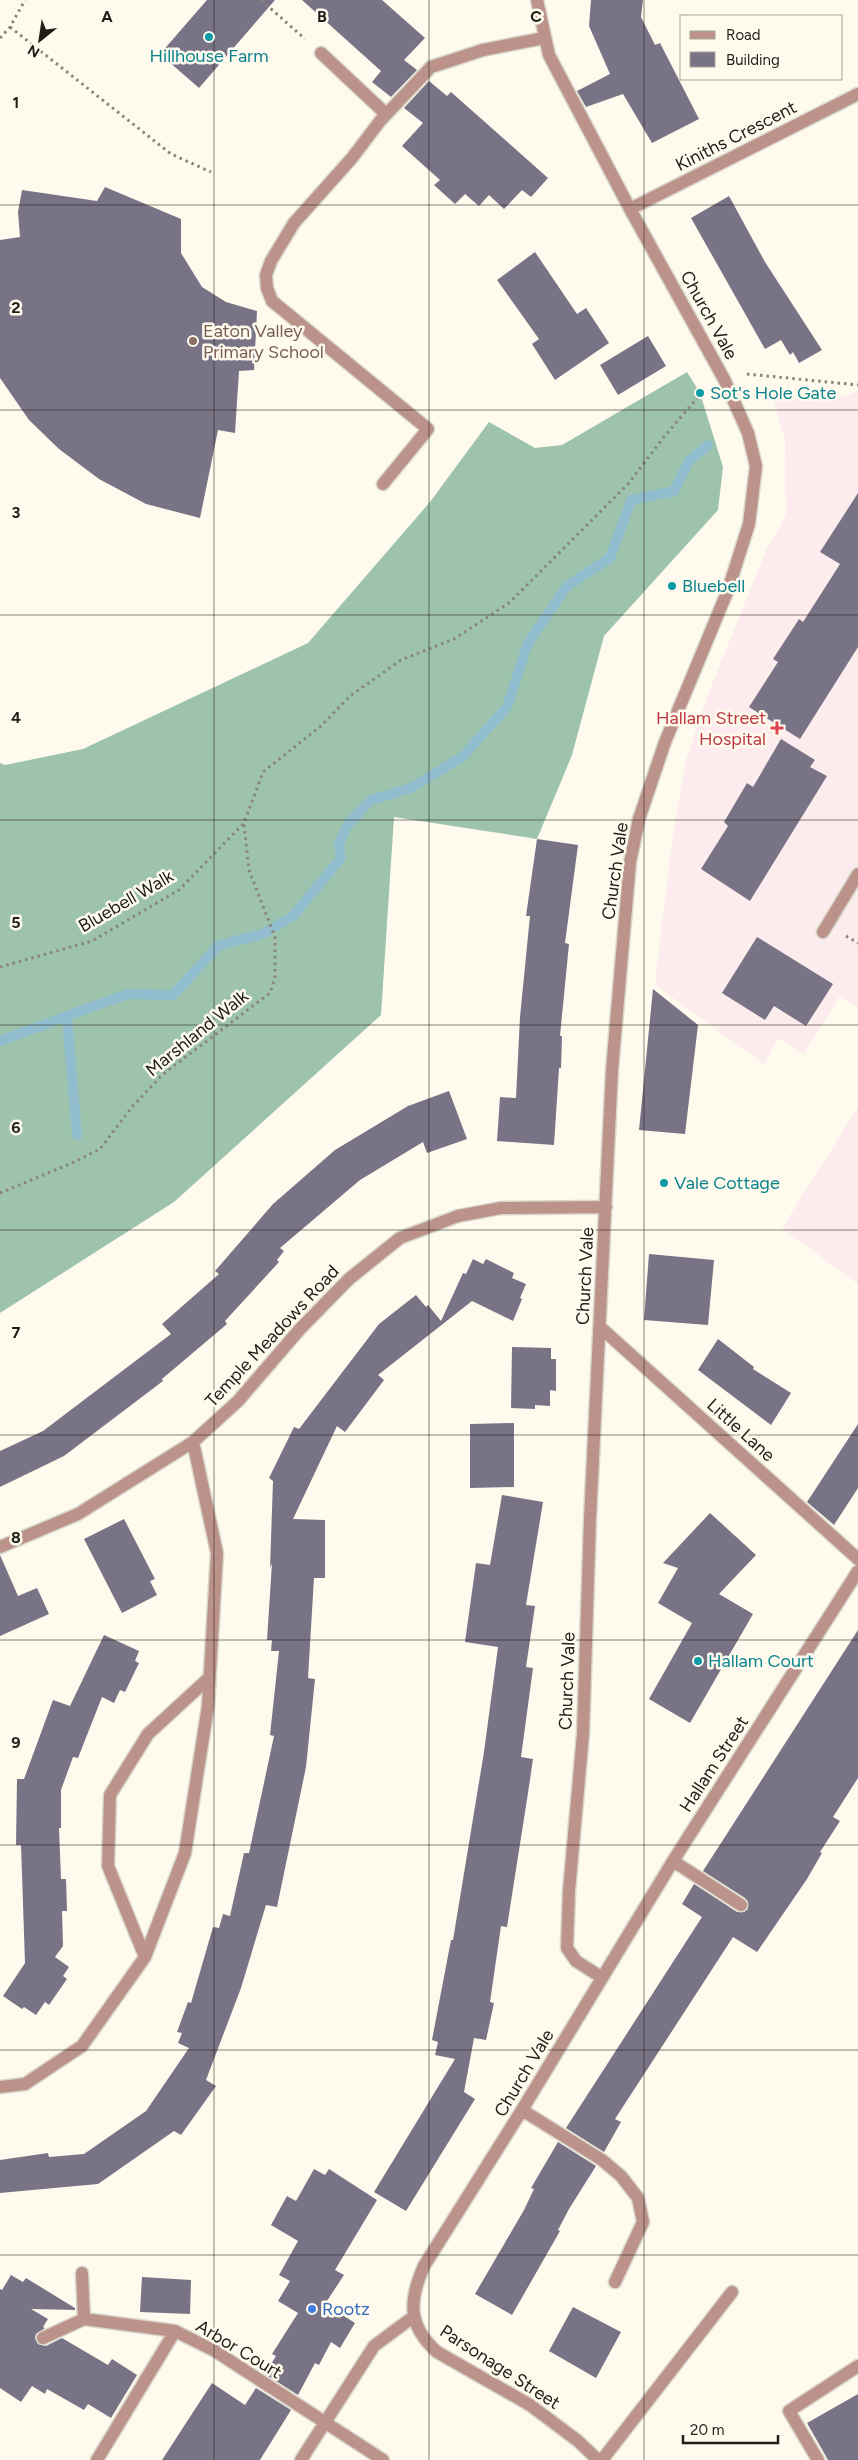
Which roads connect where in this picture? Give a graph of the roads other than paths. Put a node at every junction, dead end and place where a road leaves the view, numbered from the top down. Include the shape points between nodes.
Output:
1 (537, 0) edge
2 (544, 38) junction
3 (321, 53) road end
4 (858, 94) edge
5 (386, 114) junction
6 (630, 209) junction
7 (383, 484) dead end
8 (858, 874) edge
9 (823, 932) dead end
10 (606, 1207) junction
11 (600, 1327) junction
12 (193, 1442) junction
13 (0, 1547) edge
14 (858, 1559) edge
15 (858, 1571) edge
16 (210, 1677) junction
17 (673, 1861) junction
18 (741, 1905) dead end
19 (145, 1957) junction
20 (601, 1977) junction
21 (0, 2087) edge
22 (522, 2110) junction
23 (82, 2273) dead end
24 (615, 2282) dead end
25 (732, 2292) dead end
26 (414, 2317) junction
27 (84, 2319) junction
28 (175, 2332) junction
29 (43, 2338) dead end
30 (858, 2366) edge
31 (324, 2424) junction
32 (97, 2460) edge
33 (301, 2460) edge
34 (383, 2460) edge
35 (598, 2460) edge
36 (602, 2460) edge
37 (818, 2460) edge

1 - 2 street, Church Vale
2 - 5 street via 483,50 431,67
2 - 6 street, Church Vale
3 - 5 street
4 - 6 street, Kiniths Crescent
5 - 7 street via 294,223 266,275 272,302 428,429
6 - 10 street, Church Vale via 724,379 748,433 756,466 749,524 728,590 665,742 639,818 630,862 612,1070
8 - 9 street
10 - 11 street, Church Vale
10 - 12 street, Temple Meadows Road via 501,1208 458,1216 400,1238 349,1279 300,1329 238,1401
11 - 14 street, Little Lane
11 - 20 street, Church Vale via 583,1734 567,1948 576,1962
12 - 13 street, Temple Meadows Road via 78,1514
12 - 16 street via 217,1553
15 - 17 street, Hallam Street
16 - 19 street via 185,1853
16 - 19 street via 148,1734 110,1794 108,1866
17 - 18 street
17 - 20 street, Hallam Street
19 - 21 street via 82,2046 25,2084
20 - 22 street, Church Vale
22 - 24 street via 602,2160 621,2176 638,2198 643,2222
22 - 26 street, Church Vale via 424,2266 412,2298
23 - 27 street
25 - 36 street
26 - 31 street via 374,2346
26 - 35 street, Parsonage Street via 427,2344 437,2352 530,2406
27 - 28 street, Arbor Court
27 - 29 street
28 - 31 street, Arbor Court via 215,2351
28 - 32 street
30 - 37 street via 789,2411
31 - 33 street
31 - 34 street, Arbor Court

